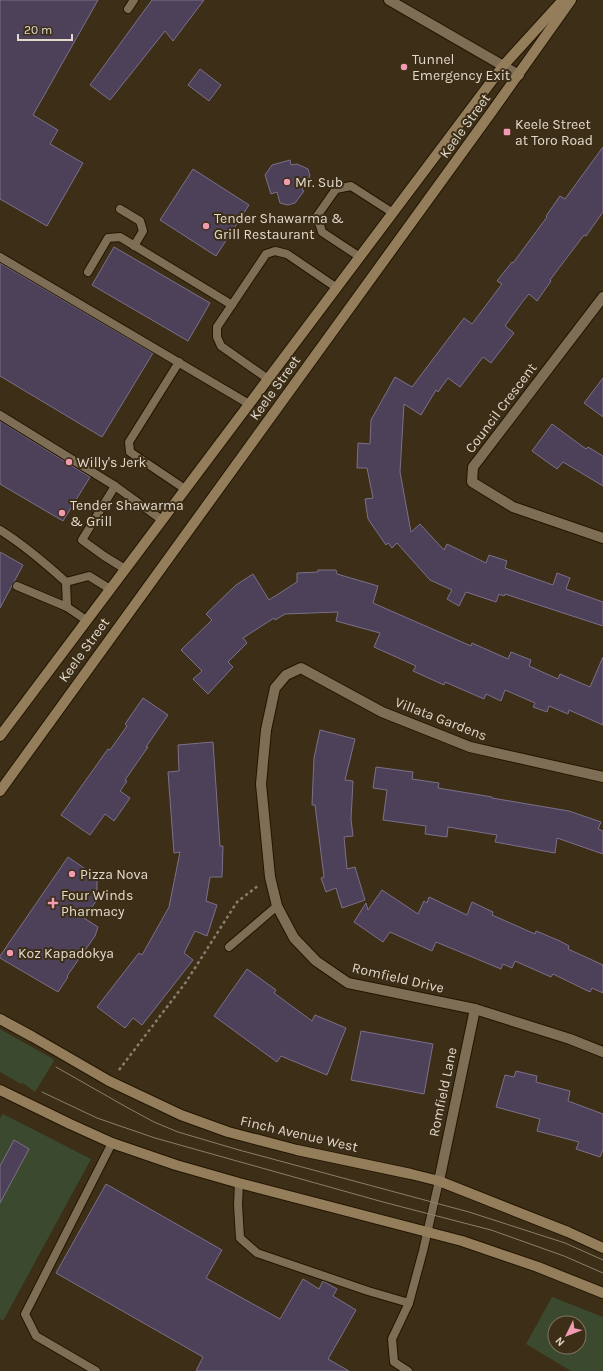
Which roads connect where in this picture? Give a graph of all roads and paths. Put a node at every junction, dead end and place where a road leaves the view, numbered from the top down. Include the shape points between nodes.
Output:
1 (134, 0) edge
2 (389, 0) edge
3 (563, 0) edge
4 (572, 0) edge
5 (128, 9) dead end
6 (503, 66) junction
7 (519, 75) junction
8 (120, 209) dead end
9 (393, 213) junction
10 (134, 246) junction
11 (0, 257) edge
12 (360, 257) junction
13 (88, 272) dead end
14 (337, 288) junction
15 (603, 297) edge
16 (232, 305) junction
17 (179, 362) junction
18 (268, 378) junction
19 (250, 404) junction
20 (0, 415) edge
21 (115, 486) junction
22 (185, 489) junction
23 (162, 520) junction
24 (0, 530) edge
25 (603, 538) edge
26 (125, 569) junction
27 (66, 582) junction
28 (17, 586) dead end
29 (110, 589) junction
30 (67, 606) junction
31 (86, 620) junction
32 (301, 668) joint
33 (0, 736) edge
34 (603, 777) edge
35 (0, 792) edge
36 (270, 876) junction
37 (277, 906) junction
38 (229, 947) dead end
39 (475, 1009) junction
40 (0, 1019) edge
41 (603, 1052) edge
42 (109, 1081) junction
43 (0, 1090) edge
44 (112, 1143) junction
45 (439, 1181) junction
46 (239, 1183) junction
47 (427, 1233) junction
48 (603, 1248) edge
49 (603, 1293) edge
50 (409, 1303) junction
51 (96, 1371) edge
52 (408, 1371) edge

1 - 5 lane
2 - 6 street
3 - 6 main road, Keele Street
4 - 7 main road, Keele Street
6 - 7 street
6 - 9 main road, Keele Street
7 - 35 main road, Keele Street
8 - 10 lane via 140,221 142,231
9 - 12 main road, Keele Street
9 - 12 lane via 351,186 336,188 317,216 322,232
10 - 13 lane via 120,238 108,238
10 - 16 lane
11 - 17 lane
12 - 14 main road, Keele Street
14 - 16 lane via 287,254 275,251 266,254
14 - 18 main road, Keele Street
15 - 25 street, Council Crescent via 473,467 472,482 513,507
16 - 18 lane via 217,328 221,346
17 - 19 lane
17 - 22 lane via 129,442 130,452
18 - 19 main road, Keele Street
19 - 22 main road, Keele Street
20 - 21 lane
21 - 23 lane
21 - 26 lane via 82,540
22 - 23 main road, Keele Street
23 - 26 main road, Keele Street
24 - 27 lane via 43,561
26 - 29 main road, Keele Street
27 - 29 lane via 90,576
27 - 30 lane
28 - 30 lane
29 - 31 main road, Keele Street
30 - 31 lane
31 - 33 main road, Keele Street
32 - 34 street, Villata Gardens via 382,712 470,748
32 - 36 street, Romfield Drive via 286,675 275,688 266,730 261,784
36 - 37 street, Romfield Drive
36 - 42 path via 237,902 186,982
37 - 38 lane
37 - 39 street, Romfield Drive via 294,938 316,961 348,983
39 - 41 street, Romfield Drive via 570,1038
39 - 45 street, Romfield Lane
40 - 42 main road, Finch Avenue West
42 - 45 main road, Finch Avenue West via 181,1115 228,1132
43 - 44 main road
44 - 46 main road
44 - 51 lane via 25,1314 36,1336
45 - 47 lane
45 - 48 main road, Finch Avenue West
46 - 47 main road
46 - 50 lane via 240,1238 257,1253
47 - 49 main road via 462,1241 530,1264
47 - 50 lane
50 - 52 lane via 392,1339 394,1362

